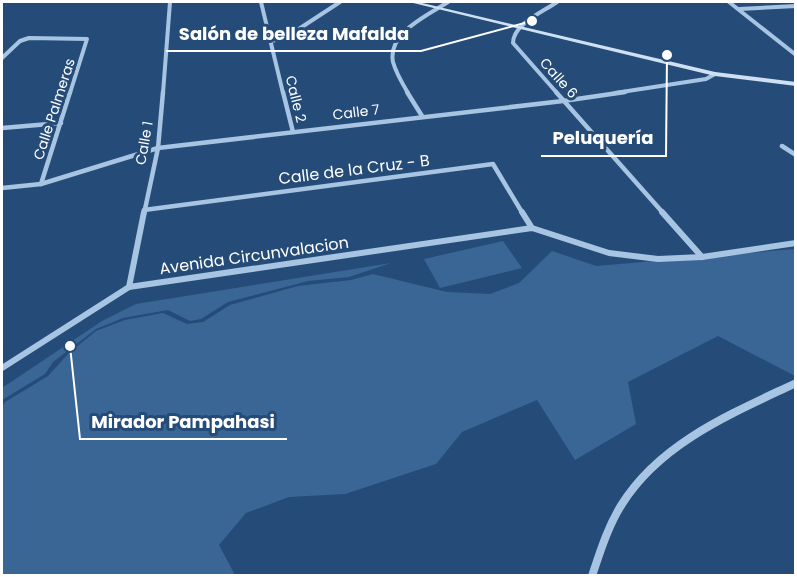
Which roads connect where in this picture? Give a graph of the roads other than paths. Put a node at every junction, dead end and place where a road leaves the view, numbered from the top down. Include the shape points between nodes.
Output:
1 (2, 2) edge
2 (7, 2) edge
3 (170, 2) edge
4 (261, 2) edge
5 (340, 2) edge
6 (412, 2) edge
7 (448, 2) edge
8 (557, 2) edge
9 (729, 2) edge
10 (795, 6) edge
11 (438, 8) junction
12 (738, 9) junction
13 (520, 27) junction
14 (271, 41) junction
15 (795, 49) edge
16 (789, 50) junction
17 (795, 55) edge
18 (2, 58) edge
19 (715, 74) junction
20 (795, 84) edge
21 (563, 101) junction
22 (422, 116) junction
23 (61, 123) junction
24 (2, 128) edge
25 (293, 132) junction
26 (782, 146) dead end
27 (158, 148) junction
28 (795, 155) edge
29 (41, 184) junction
30 (2, 188) edge
31 (144, 210) junction
32 (532, 228) junction
33 (795, 243) edge
34 (702, 257) junction
35 (129, 288) junction
36 (2, 368) edge
37 (795, 383) edge
38 (592, 576) edge

1 - 2 main road
3 - 27 street, Calle 1
4 - 14 street, Calle 2
5 - 14 street via 285,38
6 - 11 main road
7 - 11 street
8 - 13 street
9 - 12 street
10 - 12 street
11 - 13 main road
11 - 22 street via 411,26 391,50 397,76
12 - 16 street
13 - 19 main road
13 - 21 street, Calle 6 via 513,36 517,50
14 - 25 street, Calle 2
15 - 16 street
16 - 17 street
18 - 23 street, Calle Palmeras via 24,39 87,39
19 - 20 main road
19 - 21 street, Calle 7 via 706,79
21 - 22 street, Calle 7
21 - 34 street, Calle 6
22 - 25 street, Calle 7
23 - 24 street
23 - 29 street, Calle Palmeras
25 - 27 street, Calle 7
26 - 28 street
27 - 29 street, Calle 7
27 - 31 street, Calle 1
29 - 30 street, Calle 7
31 - 32 street, Calle de la Cruz - B via 493,164
31 - 35 street, Calle 1
32 - 34 street via 609,253 658,260
32 - 35 street, Avenida Circunvalacion
33 - 34 street
35 - 36 street, Avenida Circunvalacion
37 - 38 street via 711,423 662,457 626,497

